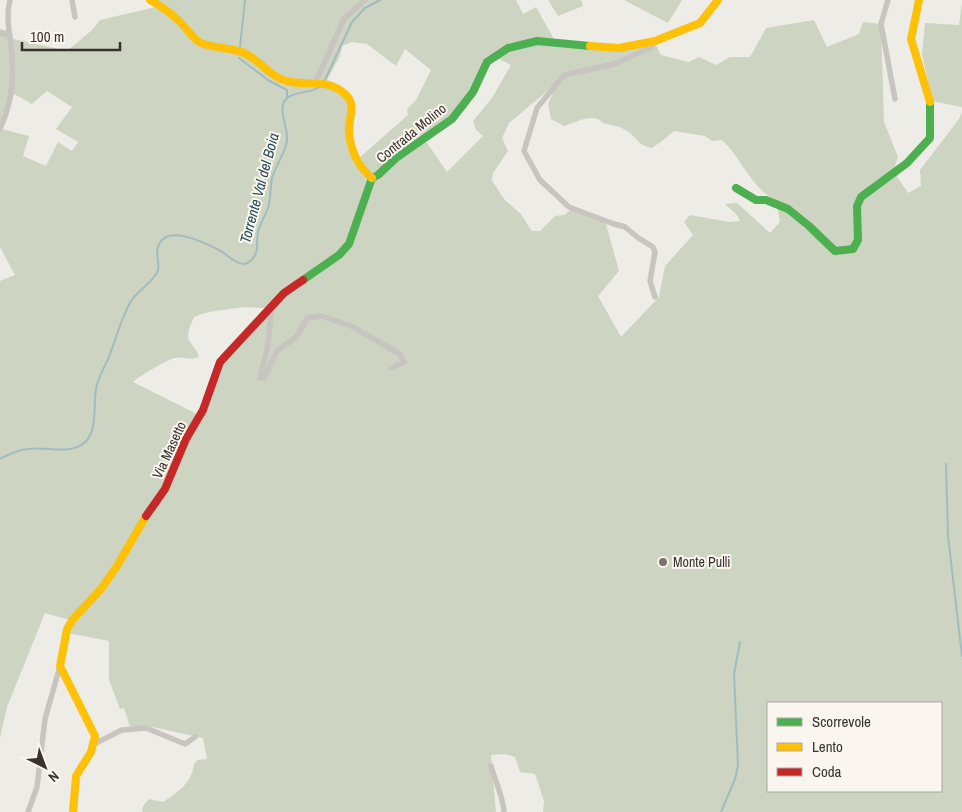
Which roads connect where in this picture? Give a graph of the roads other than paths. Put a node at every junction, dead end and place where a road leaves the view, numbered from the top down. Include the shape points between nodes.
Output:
1 (10, 0) edge
2 (72, 0) edge
3 (150, 0) edge
4 (365, 0) edge
5 (718, 0) edge
6 (888, 0) edge
7 (919, 0) edge
8 (75, 17) dead end
9 (0, 33) edge
10 (10, 35) junction
11 (655, 41) junction
12 (317, 82) junction
13 (895, 99) dead end
14 (0, 129) edge
15 (372, 178) junction
16 (736, 188) dead end
17 (655, 297) dead end
18 (272, 306) junction
19 (391, 368) dead end
20 (60, 666) junction
21 (195, 737) dead end
22 (94, 744) junction
23 (491, 766) dead end
24 (28, 812) edge
25 (73, 812) edge
26 (504, 812) edge

1 - 10 street via 7,11
2 - 8 street
3 - 12 street via 201,42 239,50 285,80
4 - 12 street via 344,19
5 - 11 street, Contrada Molino via 700,23
6 - 13 street via 881,24
7 - 16 street via 911,39 930,99 930,138 908,164 861,197 857,206 858,240 853,249 835,251 781,204 756,200
9 - 10 street
10 - 14 street via 11,97
11 - 15 street, Contrada Molino via 619,48 537,42 508,48 488,62 473,92 452,118
11 - 17 street via 650,48 614,64 564,75 537,108 524,151 540,180 569,207 625,227 653,247 650,281
12 - 15 street via 328,84 350,99 353,106 349,131 352,144 360,164
15 - 18 street, Via Masetto via 349,244 339,255 284,293
18 - 19 street via 260,378 264,378 278,351 297,336 306,318 321,316 351,326 400,354 404,362
18 - 20 street, Via Masetto via 220,362 203,410 186,439 166,489 149,510 101,589 67,629
20 - 22 street via 95,736
20 - 24 street via 46,719 37,786
21 - 22 street via 184,744 146,728 122,730
22 - 25 street via 92,753 75,777 76,804
23 - 26 street via 504,800

